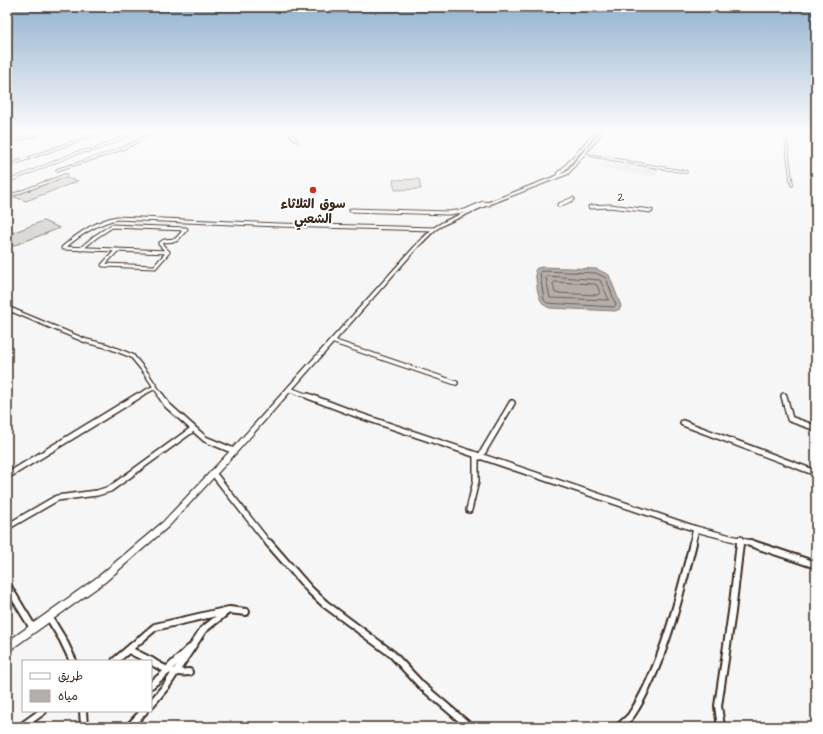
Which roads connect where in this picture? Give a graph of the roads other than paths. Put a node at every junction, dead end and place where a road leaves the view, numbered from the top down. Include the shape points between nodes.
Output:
1 (44, 166) edge
2 (68, 166) edge
3 (565, 166) edge
4 (571, 166) edge
5 (649, 166) edge
6 (790, 166) edge
7 (57, 170) dead end
8 (686, 172) dead end
9 (66, 175) dead end
10 (7, 182) edge
11 (792, 185) dead end
12 (7, 197) edge
13 (573, 199) dead end
14 (485, 204) junction
15 (559, 205) dead end
16 (590, 207) dead end
17 (351, 210) dead end
18 (651, 210) dead end
19 (434, 229) junction
20 (81, 249) junction
21 (117, 250) junction
22 (168, 252) junction
23 (7, 308) edge
24 (332, 341) junction
25 (456, 383) dead end
26 (155, 388) junction
27 (289, 388) junction
28 (784, 396) dead end
29 (512, 403) dead end
30 (683, 423) dead end
31 (816, 428) edge
32 (194, 429) junction
33 (234, 451) junction
34 (478, 456) junction
35 (213, 473) junction
36 (816, 473) edge
37 (7, 476) edge
38 (469, 510) dead end
39 (7, 527) edge
40 (696, 529) junction
41 (740, 539) junction
42 (816, 565) edge
43 (7, 585) edge
44 (229, 610) junction
45 (246, 612) dead end
46 (49, 617) junction
47 (33, 628) junction
48 (7, 646) edge
49 (129, 650) junction
50 (73, 660) edge
51 (116, 660) edge
52 (149, 660) edge
53 (152, 662) edge
54 (170, 671) junction
55 (189, 672) dead end
56 (152, 684) edge
57 (152, 702) edge
58 (42, 712) edge
59 (83, 712) edge
60 (143, 712) edge
61 (21, 727) edge
62 (84, 727) edge
63 (129, 727) edge
64 (470, 727) edge
65 (619, 727) edge
66 (721, 727) edge

1 - 10 street
2 - 7 street
3 - 14 street via 558,174
4 - 14 street via 564,174
5 - 8 street
6 - 11 street
9 - 12 street
13 - 15 street
14 - 17 street via 465,211 448,213
14 - 19 street
16 - 18 street, 2
19 - 20 street via 117,218 76,236 63,248
19 - 24 street
20 - 21 street
20 - 22 street via 112,226 186,229 176,240 160,244
21 - 22 street
21 - 22 street via 103,265 156,267
23 - 26 street via 86,341 126,352 138,362
24 - 25 street
24 - 27 street
26 - 32 street via 167,405
26 - 37 street via 130,400
27 - 33 street
27 - 34 street via 316,400
28 - 31 street via 790,419
29 - 34 street
30 - 36 street
32 - 33 street via 205,439
32 - 39 street via 110,489 57,498
33 - 35 street
34 - 38 street via 476,481
34 - 40 street
35 - 46 street via 146,543
35 - 64 street via 310,590 392,654 422,686
40 - 41 street
40 - 65 street via 659,661 632,715
41 - 42 street
41 - 66 street via 718,706
43 - 47 street
44 - 45 street
44 - 49 street via 155,627
44 - 54 street via 204,630 193,647
46 - 47 street
46 - 50 street
47 - 48 street
49 - 51 street
49 - 52 street
53 - 54 street
54 - 55 street
54 - 56 street
54 - 57 street
58 - 61 street
59 - 62 street
60 - 63 street

